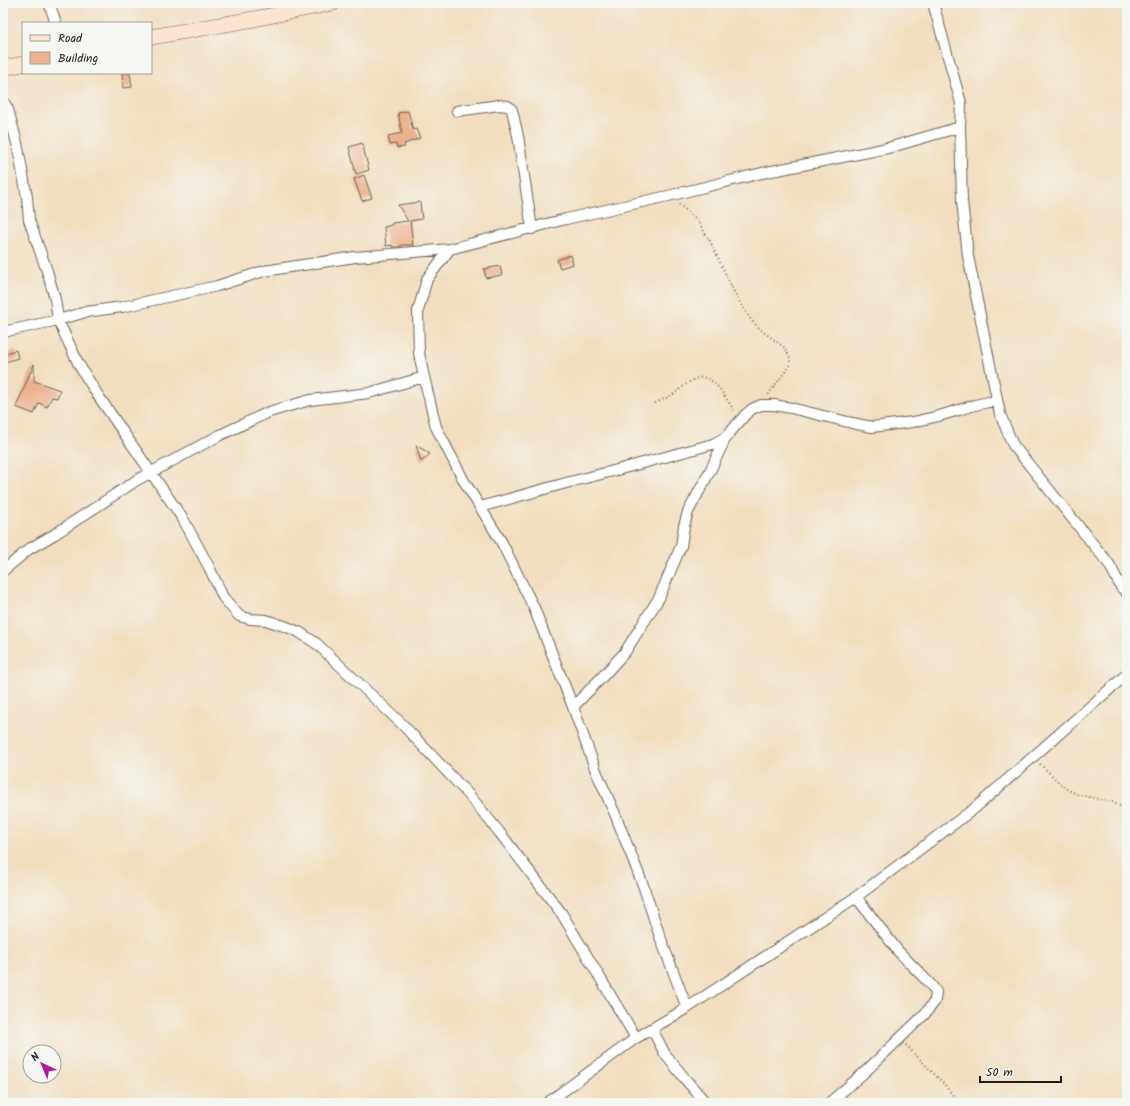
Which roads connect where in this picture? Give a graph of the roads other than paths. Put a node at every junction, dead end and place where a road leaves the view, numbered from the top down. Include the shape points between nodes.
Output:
1 (49, 3) edge
2 (333, 3) edge
3 (933, 3) edge
4 (56, 22) edge
5 (152, 37) edge
6 (22, 64) edge
7 (3, 68) edge
8 (3, 101) edge
9 (457, 111) dead end
10 (960, 127) junction
11 (532, 229) junction
12 (450, 249) junction
13 (58, 320) junction
14 (3, 332) edge
15 (424, 377) junction
16 (997, 400) junction
17 (726, 436) junction
18 (151, 472) junction
19 (480, 506) junction
20 (3, 571) edge
21 (1127, 593) edge
22 (1127, 674) edge
23 (573, 707) junction
24 (856, 897) junction
25 (688, 1008) junction
26 (652, 1029) junction
27 (636, 1038) junction
28 (547, 1103) edge
29 (706, 1103) edge
30 (829, 1103) edge

1 - 4 street
2 - 5 street
3 - 10 street via 961,104
6 - 7 street
8 - 13 street via 8,109 17,143 29,220 48,271
9 - 11 street via 499,105 508,106 512,110
10 - 11 street via 888,148 762,173
10 - 16 street via 962,201 968,256
11 - 12 street
12 - 13 street via 355,257 264,272 217,286
12 - 15 street via 427,279 418,311 419,353
13 - 14 street
13 - 18 street via 79,365
15 - 18 street via 369,393 310,400 269,412
15 - 19 street via 436,427
16 - 17 street via 913,422 872,427 791,408 761,404 741,419
16 - 21 street via 1013,445 1109,564
17 - 19 street via 713,444
17 - 23 street via 688,512 681,546 659,598 625,652
18 - 20 street via 29,549
18 - 27 street via 183,519 224,597 239,616 287,626 317,644 402,724 469,795 562,914
19 - 23 street via 501,541 534,608
22 - 24 street via 975,808
23 - 25 street
24 - 25 street
24 - 30 street via 898,951 931,985 936,992 935,1002 866,1071
25 - 26 street
26 - 27 street
26 - 29 street via 665,1054
27 - 28 street

